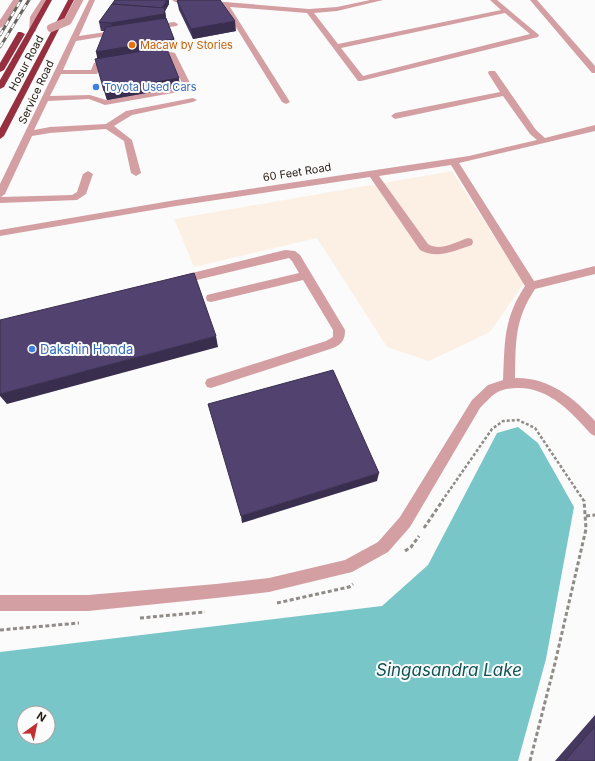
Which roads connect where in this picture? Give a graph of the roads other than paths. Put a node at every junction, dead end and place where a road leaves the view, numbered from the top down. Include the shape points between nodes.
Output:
1 (16, 0) edge
2 (42, 0) edge
3 (49, 0) edge
4 (66, 0) edge
5 (71, 0) edge
6 (79, 0) edge
7 (92, 0) edge
8 (175, 0) edge
9 (380, 0) edge
10 (492, 0) edge
11 (533, 0) edge
12 (226, 5) junction
13 (506, 11) junction
14 (309, 12) junction
15 (174, 24) dead end
16 (0, 26) edge
17 (51, 28) junction
18 (145, 28) edge
19 (130, 30) edge
20 (32, 31) junction
21 (74, 39) junction
22 (336, 47) junction
23 (143, 57) edge
24 (120, 61) edge
25 (0, 70) edge
26 (595, 71) edge
27 (58, 72) junction
28 (492, 73) dead end
29 (0, 87) edge
30 (505, 93) junction
31 (45, 99) junction
32 (193, 100) dead end
33 (286, 102) dead end
34 (395, 116) dead end
35 (0, 124) edge
36 (108, 126) junction
37 (595, 128) edge
38 (29, 134) junction
39 (0, 136) edge
40 (543, 140) junction
41 (454, 162) junction
42 (372, 173) junction
43 (88, 174) dead end
44 (136, 174) dead end
45 (0, 194) edge
46 (0, 200) edge
47 (0, 233) edge
48 (468, 242) dead end
49 (595, 270) edge
50 (306, 274) junction
51 (169, 282) edge
52 (531, 286) junction
53 (211, 298) dead end
54 (211, 383) dead end
55 (509, 383) junction
56 (595, 430) edge
57 (0, 604) edge

1 - 16 street
2 - 20 street via 34,17
2 - 25 highway, Hosur Road
3 - 20 highway
4 - 17 highway
5 - 39 highway, Hosur Road
6 - 17 street, bridge via 68,21
7 - 21 street, Service Road
8 - 12 street
9 - 14 street
10 - 13 street
11 - 26 street
12 - 14 street
12 - 33 street
13 - 22 street
13 - 22 street via 535,35 361,79
14 - 22 street
15 - 18 street
17 - 35 highway
19 - 21 street
20 - 29 highway
21 - 27 street, Service Road
23 - 31 street via 170,53 186,83 181,89 105,103 90,97
24 - 27 street via 98,65 94,72
27 - 31 street, Service Road
28 - 30 street
30 - 34 street
30 - 40 street via 533,132
31 - 38 street, Service Road
32 - 36 street via 129,114
36 - 38 street
36 - 44 street via 128,140
37 - 40 street, 60 Feet Road
38 - 45 street, Service Road
40 - 41 street, 60 Feet Road
41 - 42 street, 60 Feet Road
41 - 52 street
42 - 47 street, 60 Feet Road
42 - 48 street via 429,251 437,252
43 - 46 street via 81,194 74,198
49 - 52 street
50 - 51 street via 296,258 291,254 285,254
50 - 53 street
50 - 54 street via 339,330 336,342
52 - 55 street via 513,320
55 - 56 street via 530,383 552,391 565,400
55 - 57 street via 492,389 476,404 405,522 383,547 347,567 269,585 216,591 88,603

